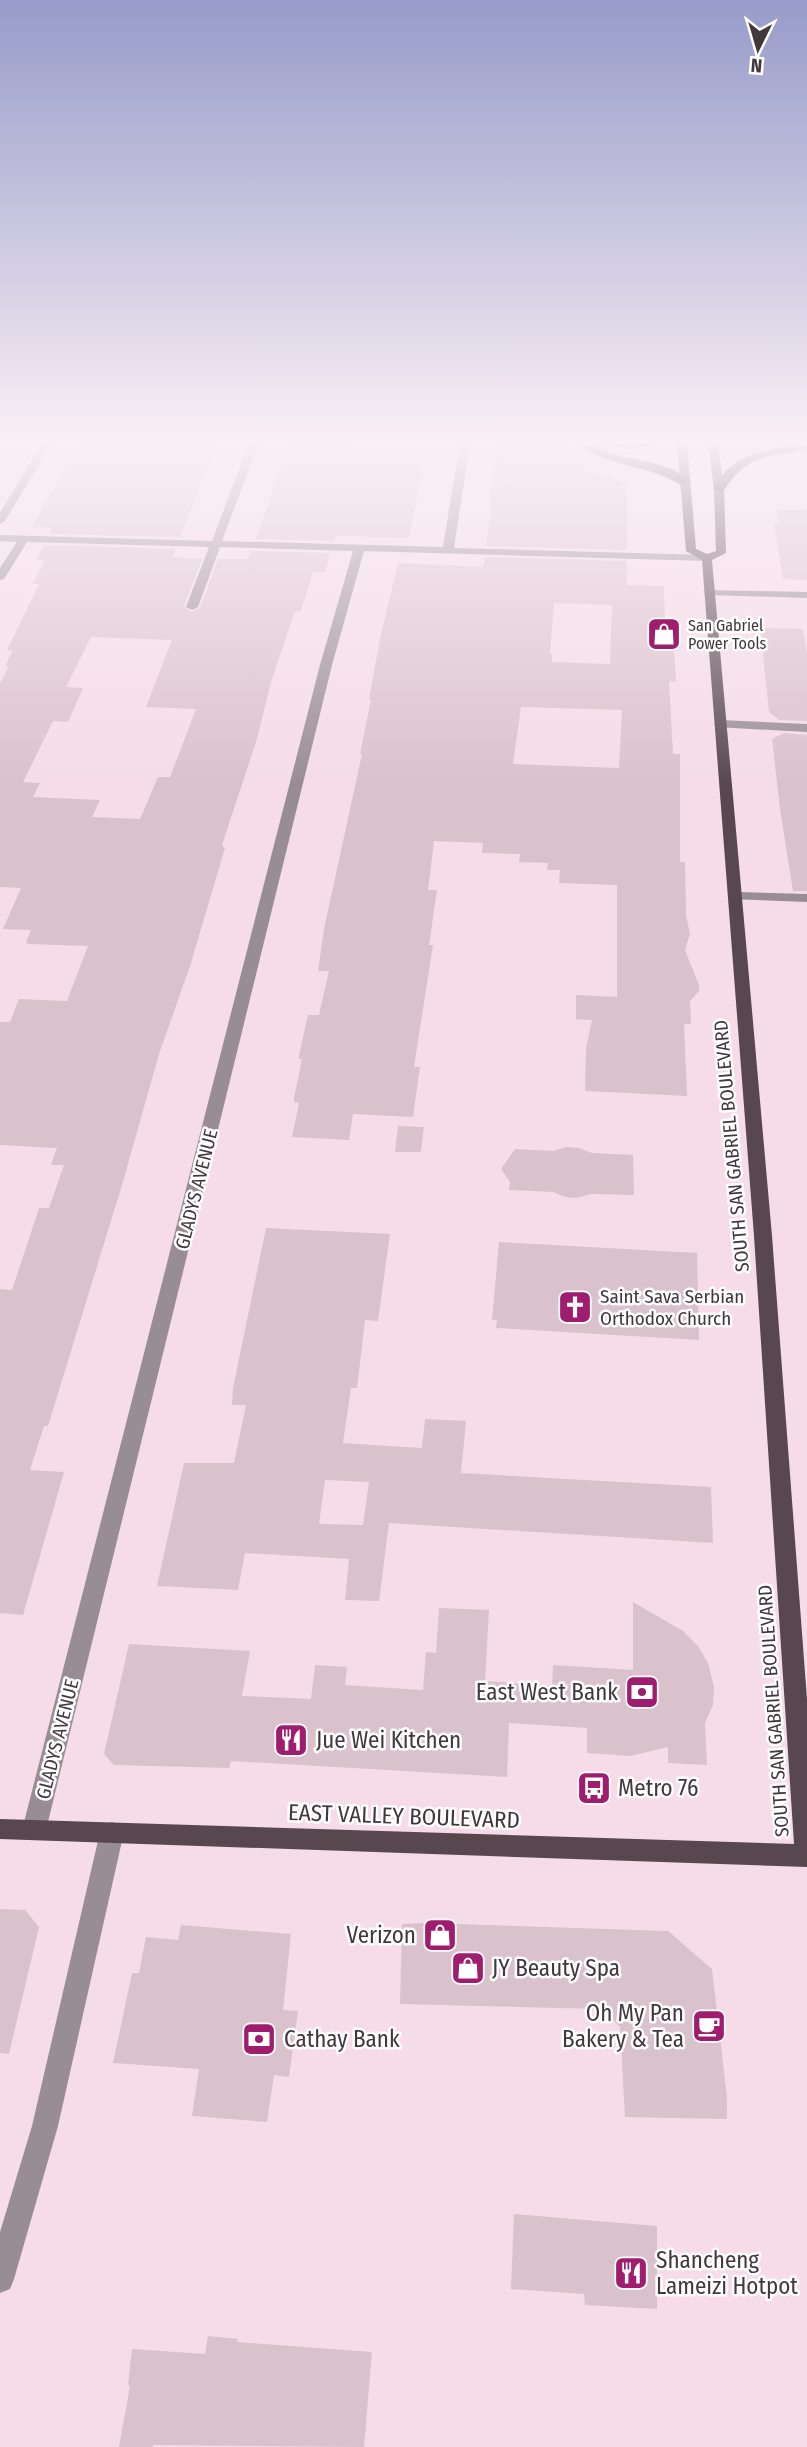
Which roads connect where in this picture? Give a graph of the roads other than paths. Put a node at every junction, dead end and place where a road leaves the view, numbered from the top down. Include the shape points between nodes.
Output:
1 (12, 557) edge
2 (212, 557) edge
3 (357, 557) edge
4 (677, 557) edge
5 (707, 558) joint
6 (0, 577) edge
7 (709, 592) junction
8 (807, 595) edge
9 (192, 607) dead end
10 (720, 724) junction
11 (807, 727) edge
12 (735, 895) junction
13 (807, 898) edge
14 (0, 1829) edge
15 (34, 1830) junction
16 (112, 1832) junction
17 (807, 1856) edge
18 (0, 2280) edge

1 - 6 street
2 - 9 street
3 - 15 street, GLADYS AVENUE
4 - 5 street
5 - 7 main road, SOUTH SAN GABRIEL BOULEVARD
7 - 8 street
7 - 10 main road, SOUTH SAN GABRIEL BOULEVARD
10 - 11 street
10 - 12 main road, SOUTH SAN GABRIEL BOULEVARD
12 - 13 street
12 - 17 main road, SOUTH SAN GABRIEL BOULEVARD
14 - 15 main road, EAST VALLEY BOULEVARD
15 - 16 main road, EAST VALLEY BOULEVARD
16 - 17 main road, EAST VALLEY BOULEVARD
16 - 18 street via 46,2126

